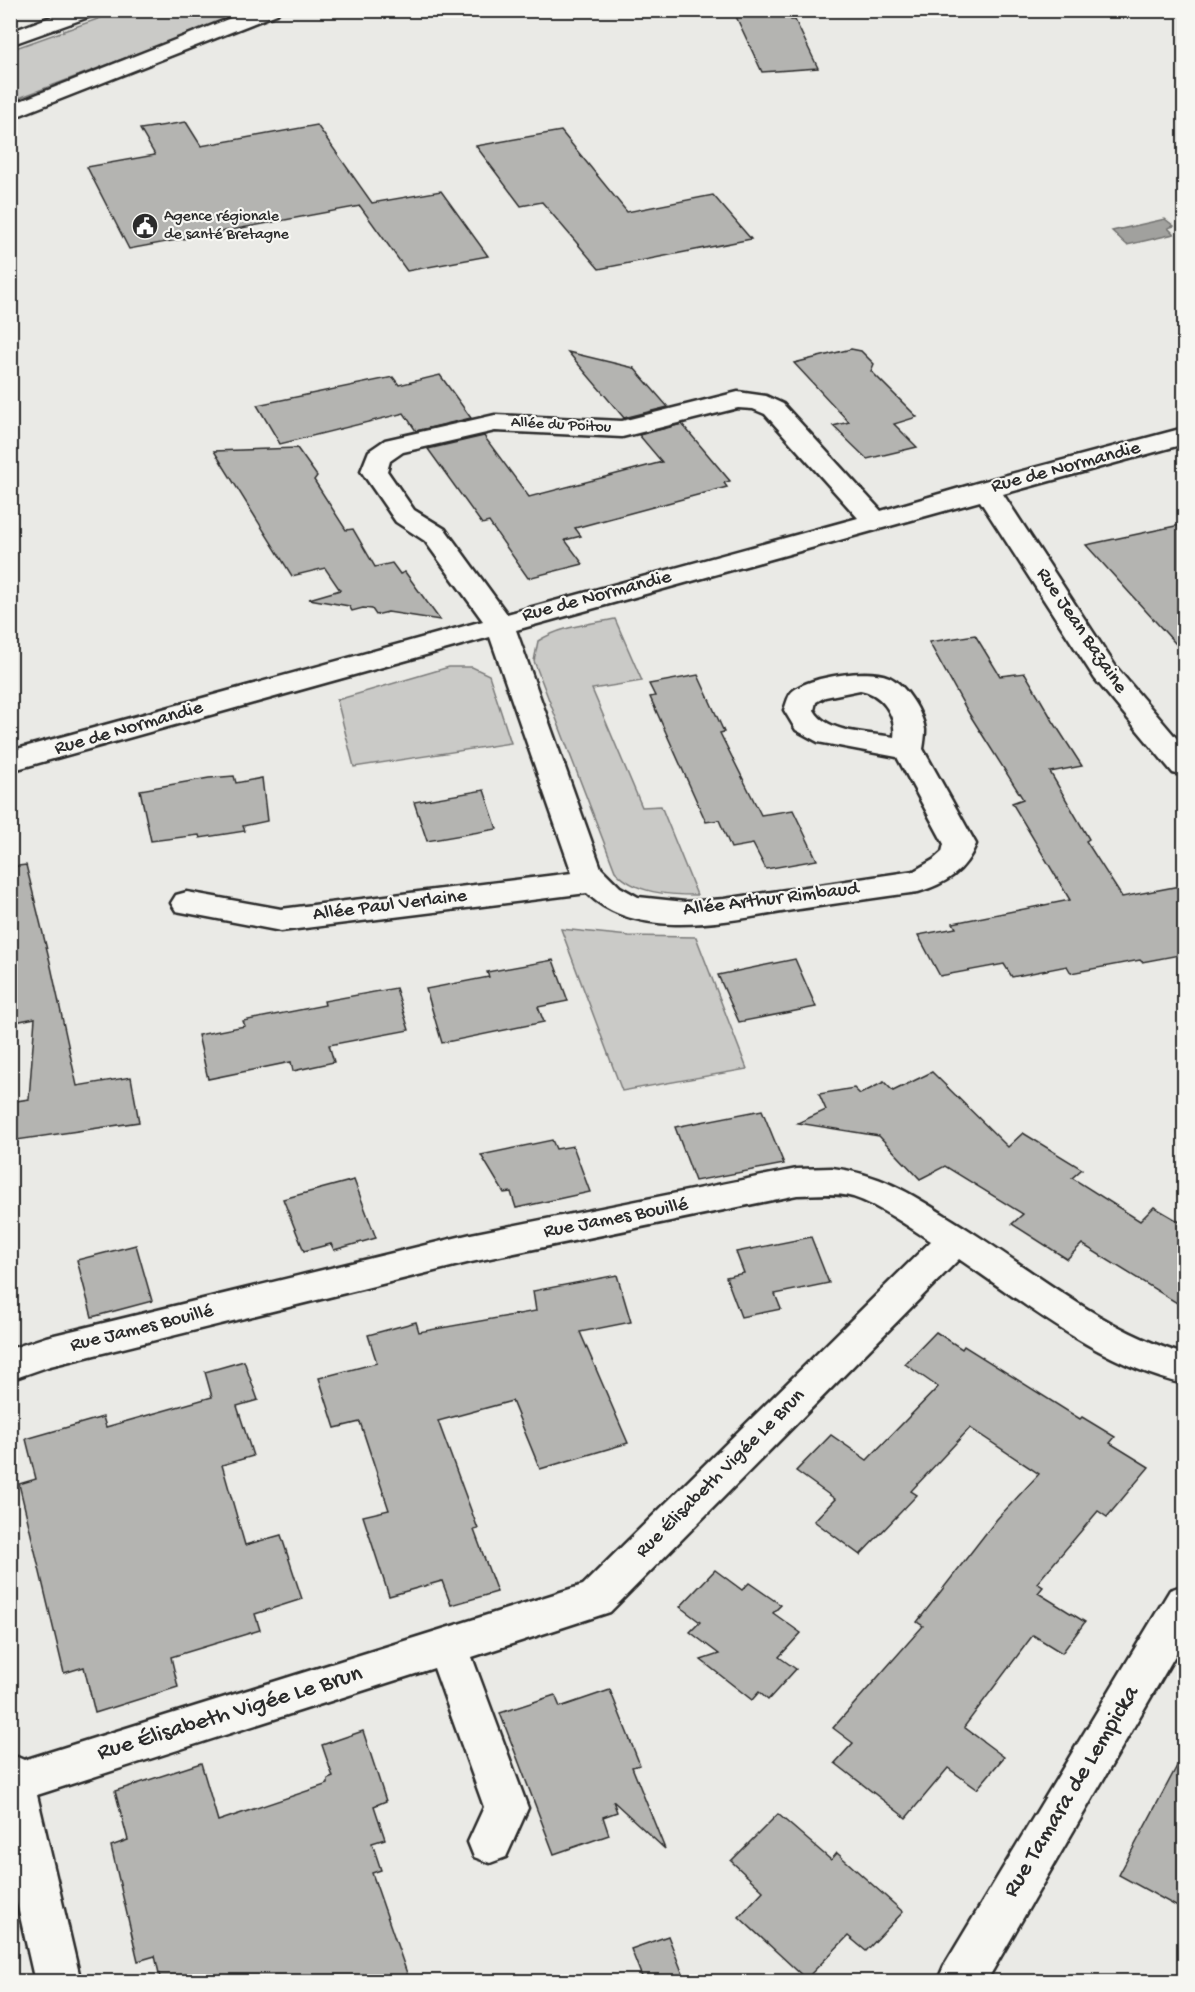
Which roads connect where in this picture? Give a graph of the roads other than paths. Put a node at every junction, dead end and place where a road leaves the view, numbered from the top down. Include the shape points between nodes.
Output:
1 (90, 10) edge
2 (270, 10) edge
3 (10, 39) edge
4 (10, 112) edge
5 (1185, 436) edge
6 (986, 489) junction
7 (874, 520) junction
8 (500, 624) junction
9 (908, 749) dead end
10 (10, 761) edge
11 (1185, 766) edge
12 (594, 882) junction
13 (188, 903) dead end
14 (956, 1239) junction
15 (10, 1365) edge
16 (1185, 1369) edge
17 (1185, 1604) edge
18 (447, 1646) junction
19 (11, 1778) edge
20 (490, 1842) dead end
21 (58, 1982) edge
22 (960, 1982) edge

1 - 3 street
2 - 4 street
5 - 6 street, Rue de Normandie
6 - 7 street, Rue de Normandie
6 - 11 street, Rue Jean Bazaine via 1105,673
7 - 8 street, Rue de Normandie
7 - 8 street, Allée du Poitou via 774,409 757,401 738,400 622,429 495,423 384,451 374,464 374,471 405,516 435,535
8 - 10 street, Rue de Normandie
8 - 12 street, Allée Arthur Rimbaud via 575,842
9 - 12 street, Allée Arthur Rimbaud via 960,844 956,856 934,876 692,914 628,905
12 - 13 street, Allée Paul Verlaine via 281,920
14 - 15 street, Rue James Bouillé via 860,1185 797,1182 471,1248 46,1352
14 - 16 street, Rue James Bouillé via 1095,1332 1144,1357
14 - 18 street, Rue Élisabeth Vigée Le Brun via 596,1599
17 - 22 street, Rue Tamara de Lempicka
18 - 19 street, Rue Élisabeth Vigée Le Brun
18 - 20 street via 506,1808
19 - 21 street

